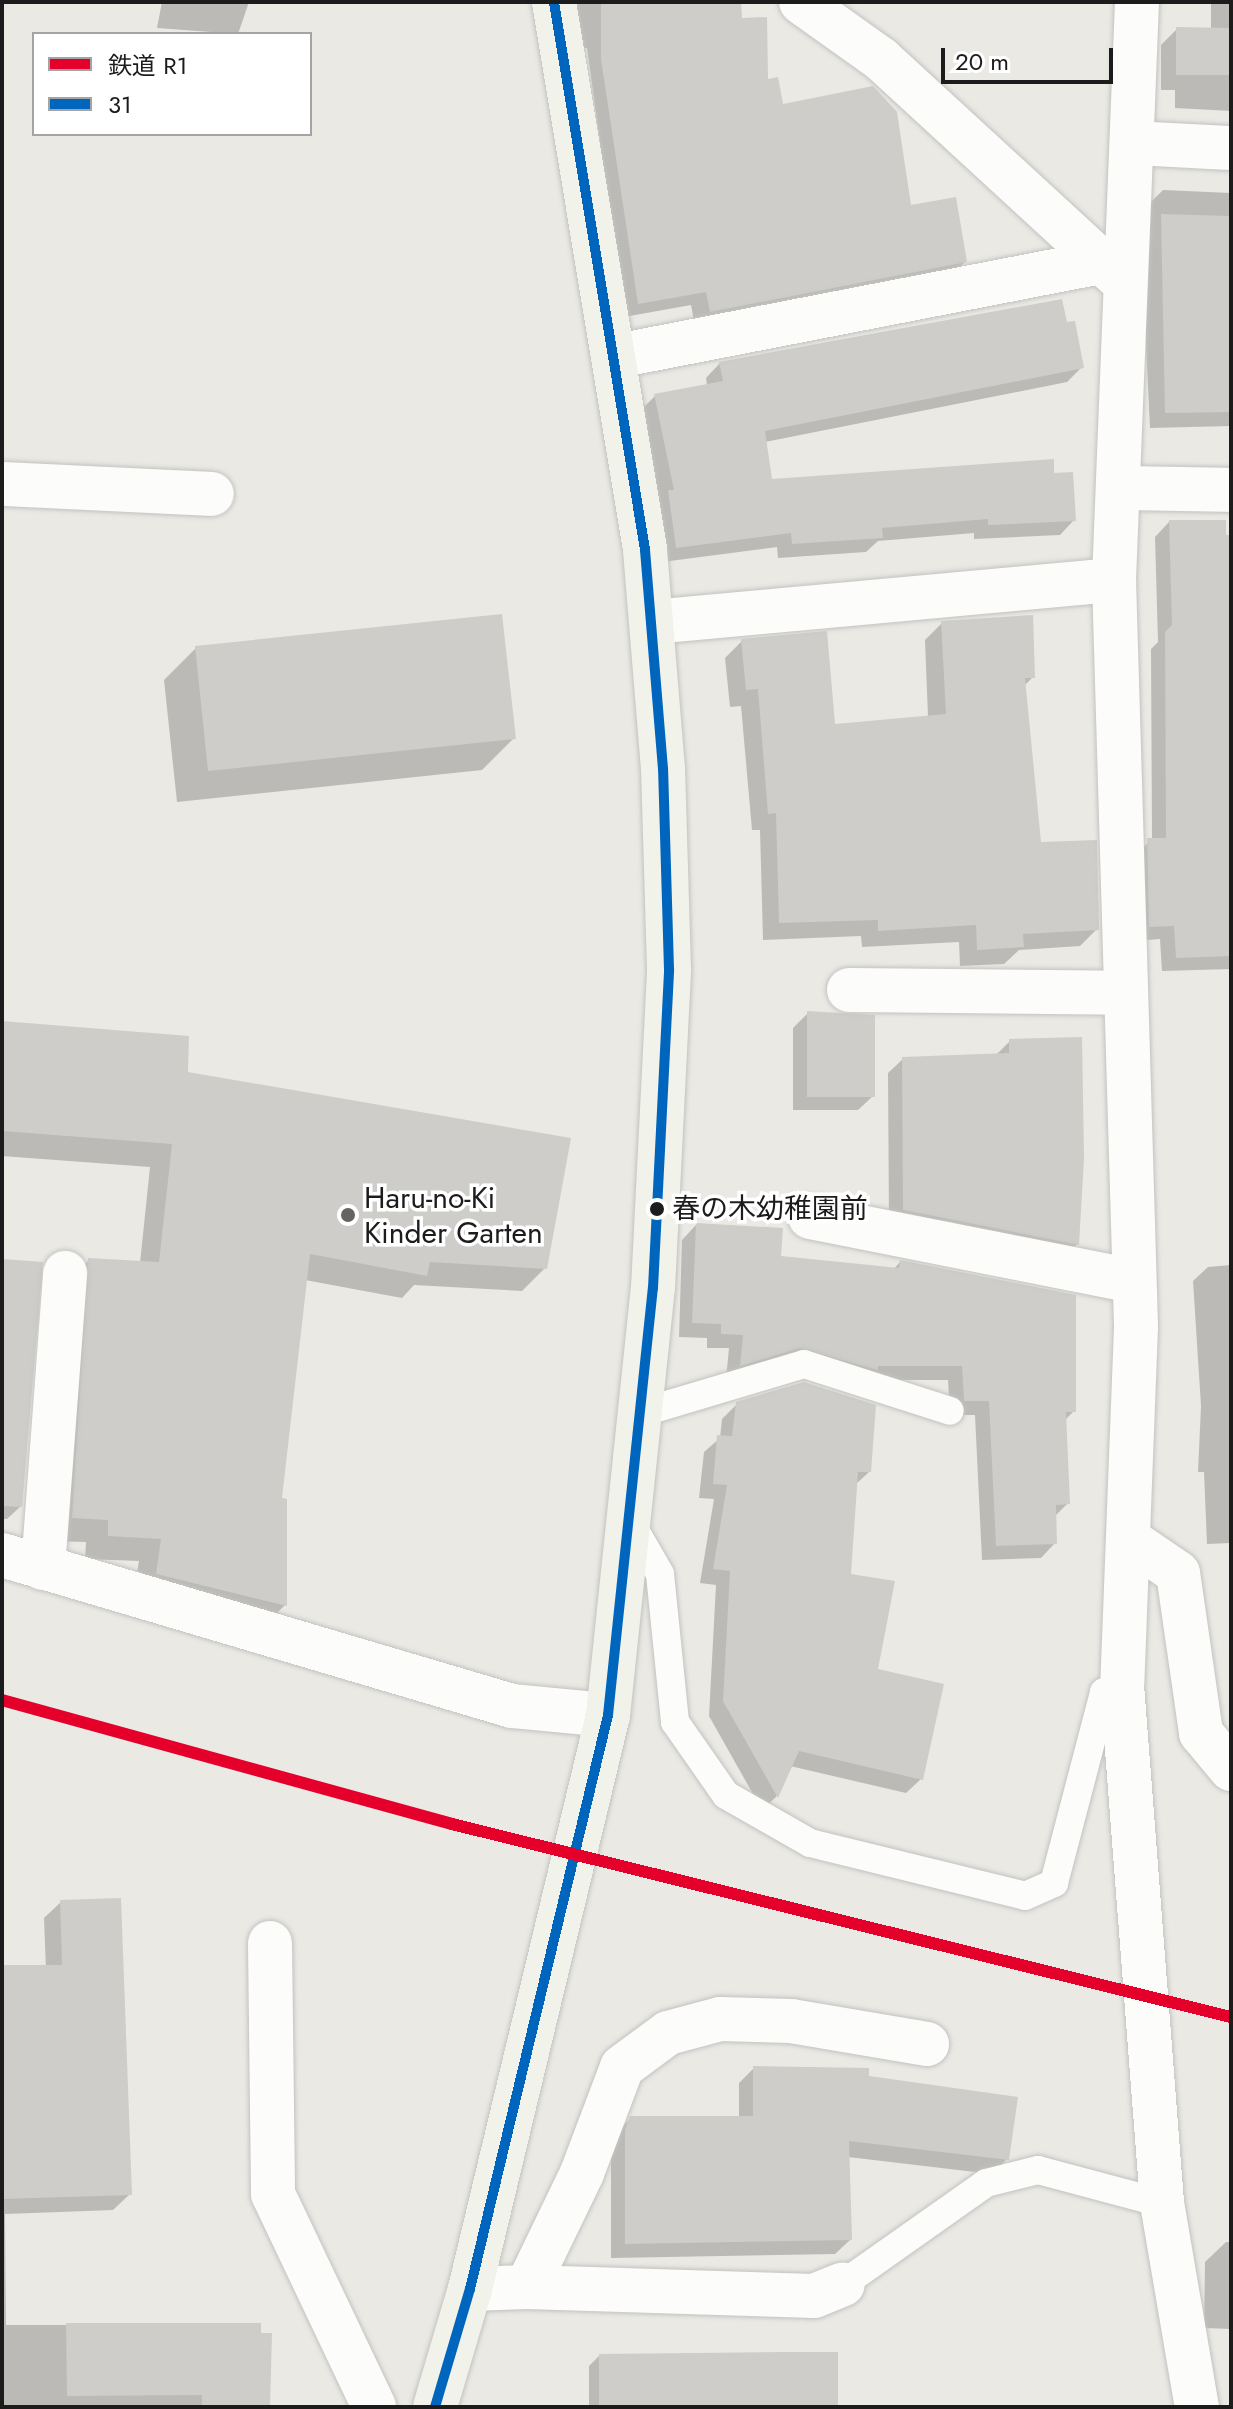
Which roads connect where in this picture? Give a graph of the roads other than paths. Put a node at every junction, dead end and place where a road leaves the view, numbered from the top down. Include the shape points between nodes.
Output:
1 (554, 2) edge
2 (801, 2) edge
3 (1137, 2) edge
4 (1134, 143) junction
5 (1231, 148) edge
6 (1112, 272) junction
7 (617, 356) junction
8 (2, 484) edge
9 (1118, 488) junction
10 (1231, 490) edge
11 (212, 494) dead end
12 (1114, 580) junction
13 (652, 622) junction
14 (849, 990) dead end
15 (1125, 993) junction
16 (810, 1217) dead end
17 (65, 1273) dead end
18 (1134, 1281) junction
19 (950, 1411) dead end
20 (640, 1413) junction
21 (629, 1519) junction
22 (1128, 1539) junction
23 (2, 1555) edge
24 (43, 1568) junction
25 (1122, 1685) junction
26 (608, 1715) junction
27 (1231, 1769) edge
28 (270, 1943) dead end
29 (927, 2044) dead end
30 (1162, 2203) junction
31 (843, 2284) joint
32 (527, 2287) junction
33 (470, 2289) junction
34 (374, 2407) edge
35 (435, 2407) edge
36 (1197, 2407) edge

1 - 7 main road
2 - 6 street via 881,59
3 - 4 street
4 - 5 street
4 - 6 street
6 - 7 street
6 - 9 street
7 - 13 main road
8 - 11 street
9 - 10 street
9 - 12 street
12 - 13 street
12 - 15 street
13 - 20 main road via 669,969 653,1288
14 - 15 street
15 - 18 street
16 - 18 street
17 - 24 street
18 - 22 street
19 - 20 lane via 804,1364
20 - 21 main road
21 - 25 lane via 660,1574 675,1722 726,1795 810,1843 1025,1896 1054,1883 1104,1692
21 - 26 main road
22 - 25 street
22 - 27 street via 1178,1573 1201,1733
23 - 24 street
24 - 26 street via 512,1706
25 - 30 street
26 - 33 main road
28 - 34 street via 273,2194
29 - 32 street via 791,2021 720,2019 668,2033 622,2067 582,2173
30 - 31 lane via 1038,2170 986,2183
30 - 36 street
31 - 32 street via 814,2296
32 - 33 street
33 - 35 main road

